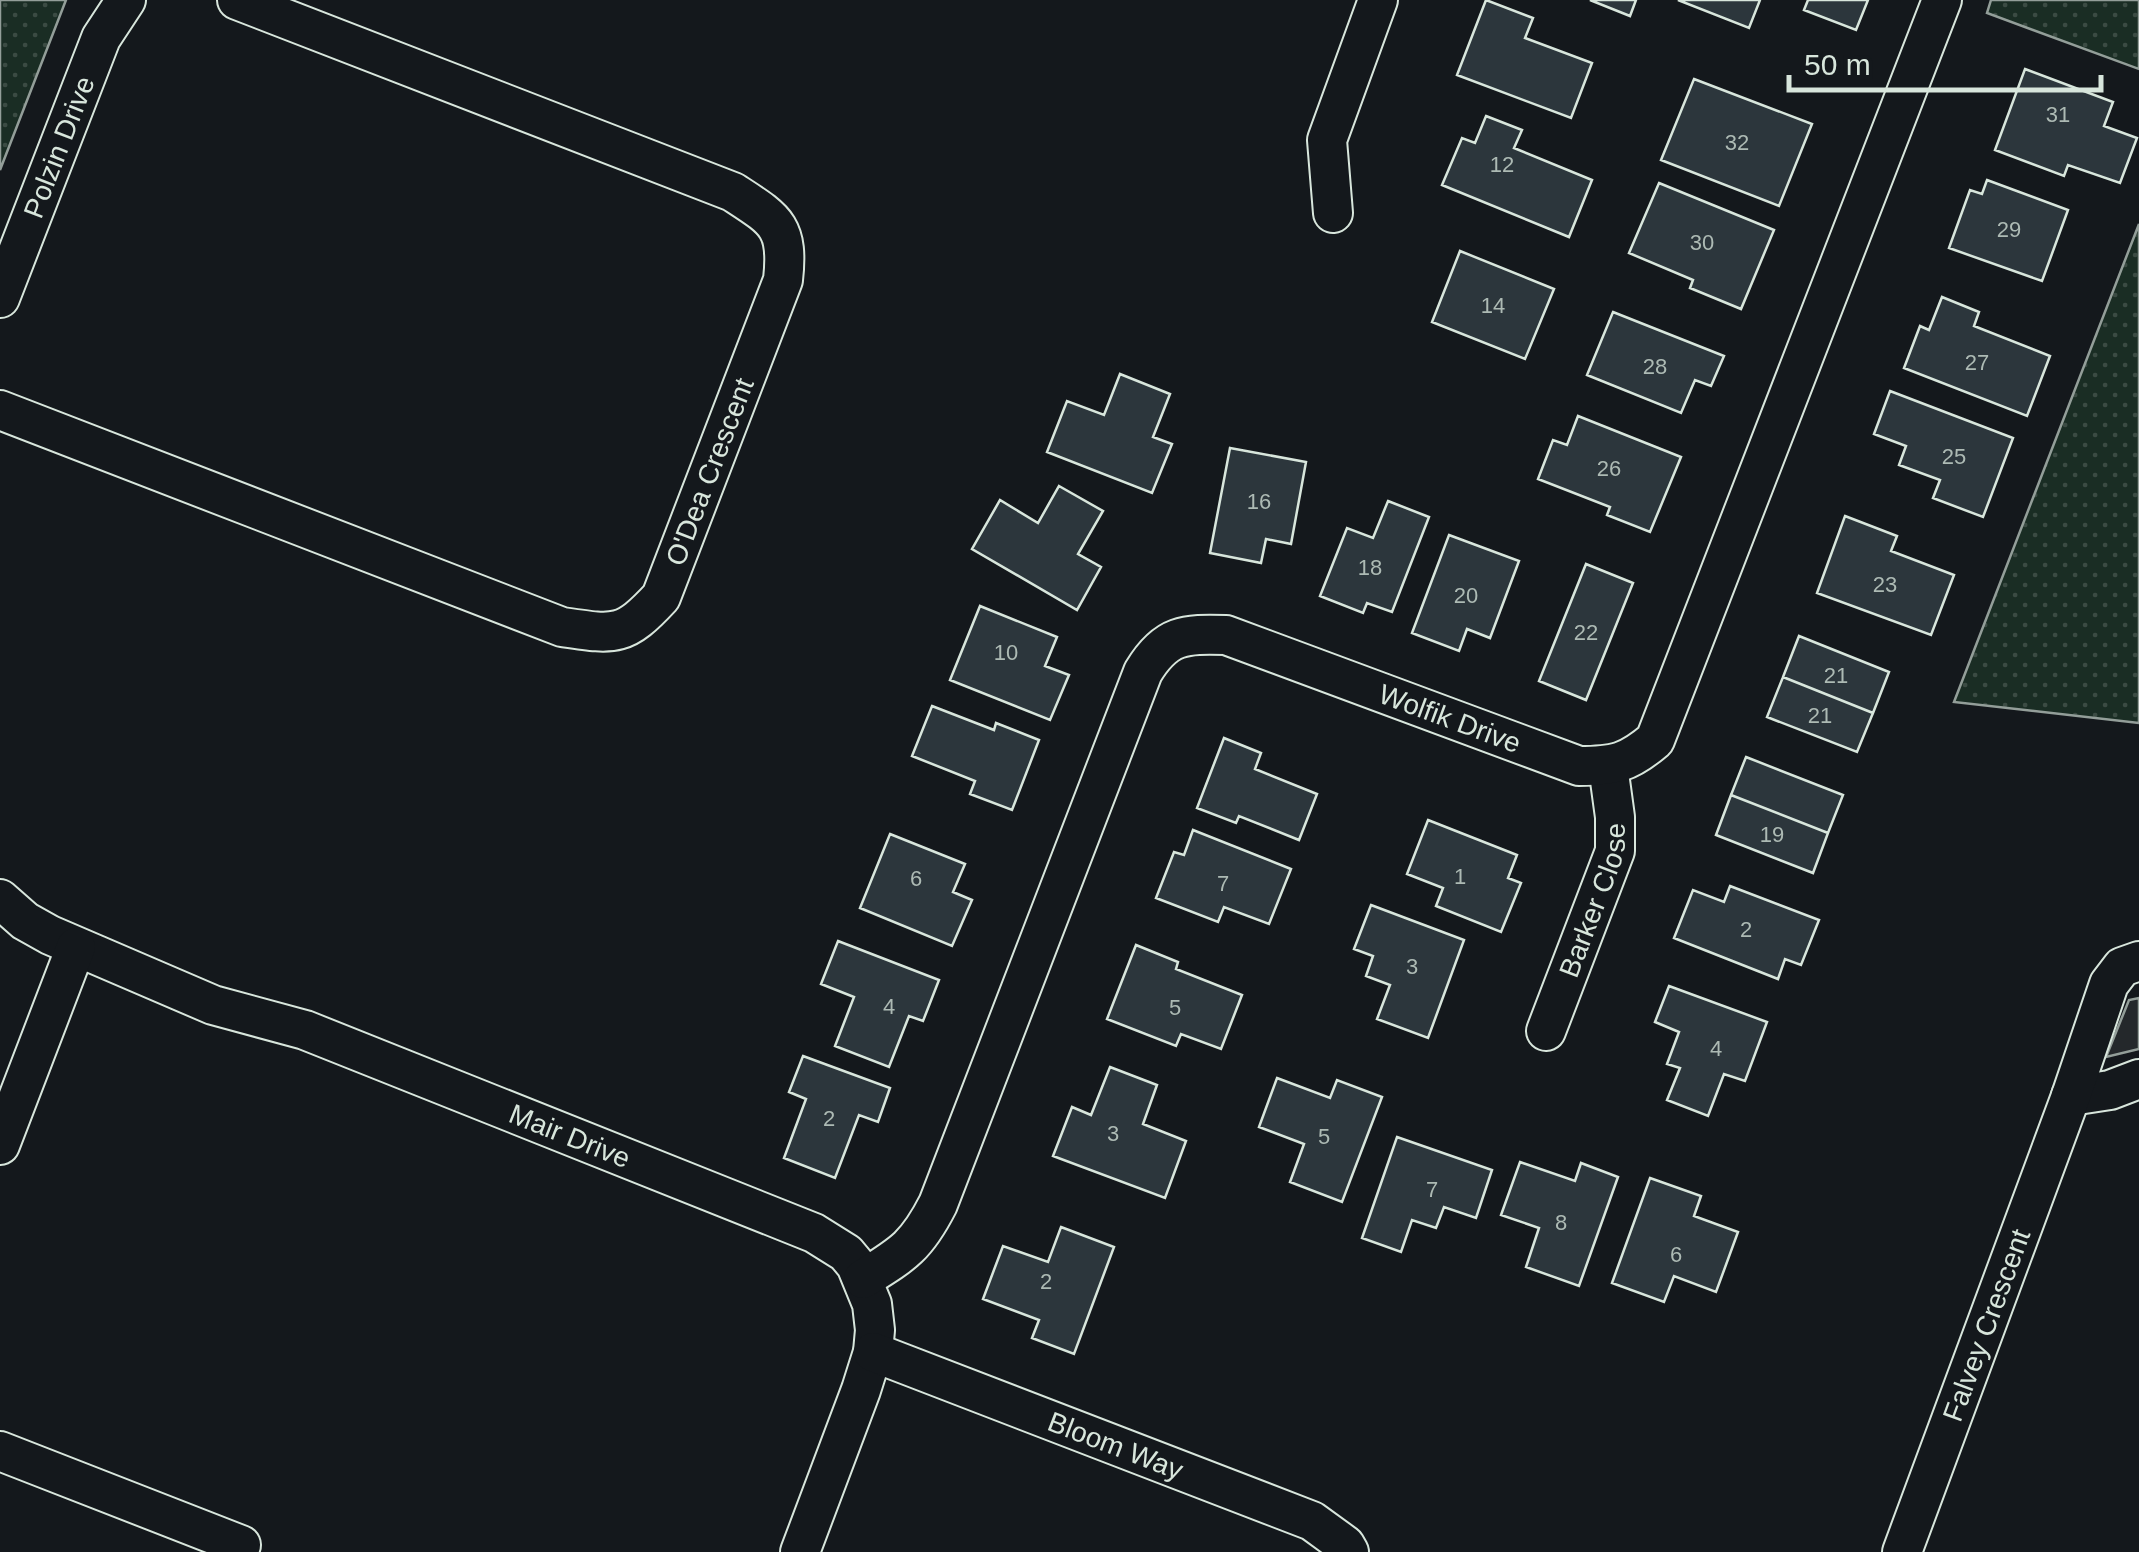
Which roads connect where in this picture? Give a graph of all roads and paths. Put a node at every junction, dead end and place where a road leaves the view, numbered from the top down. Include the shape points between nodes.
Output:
1 (126, 0) edge
2 (237, 0) edge
3 (1378, 0) edge
4 (1942, 0) edge
5 (1332, 214) dead end
6 (0, 298) edge
7 (0, 410) edge
8 (1608, 766) junction
9 (0, 899) edge
10 (76, 947) junction
11 (2139, 961) edge
12 (1546, 1031) dead end
13 (2139, 1079) edge
14 (2071, 1096) junction
15 (0, 1146) edge
16 (863, 1279) junction
17 (873, 1352) junction
18 (0, 1450) edge
19 (241, 1545) dead end
20 (800, 1552) edge
21 (1349, 1552) edge
22 (1902, 1552) edge

1 - 6 street, Polzin Drive via 101,38
2 - 7 street, O'Dea Crescent via 734,192 780,228 782,280 661,597 634,626 600,632 562,627
3 - 5 street via 1328,140
4 - 8 street via 1655,740 1632,760
8 - 12 street, Barker Close via 1615,851
8 - 16 street, Wolfik Drive via 1552,758 1226,635 1176,637 1156,649 938,1204 922,1236
9 - 10 street, Mair Drive via 25,921
10 - 15 street
10 - 16 street, Mair Drive via 212,1005 305,1030 814,1233 846,1253
11 - 14 street, Falvey Crescent via 2122,967 2109,984
13 - 14 street
14 - 22 street, Falvey Crescent
16 - 17 street via 872,1304
17 - 20 street
17 - 21 street, Bloom Way via 1312,1522
18 - 19 street

